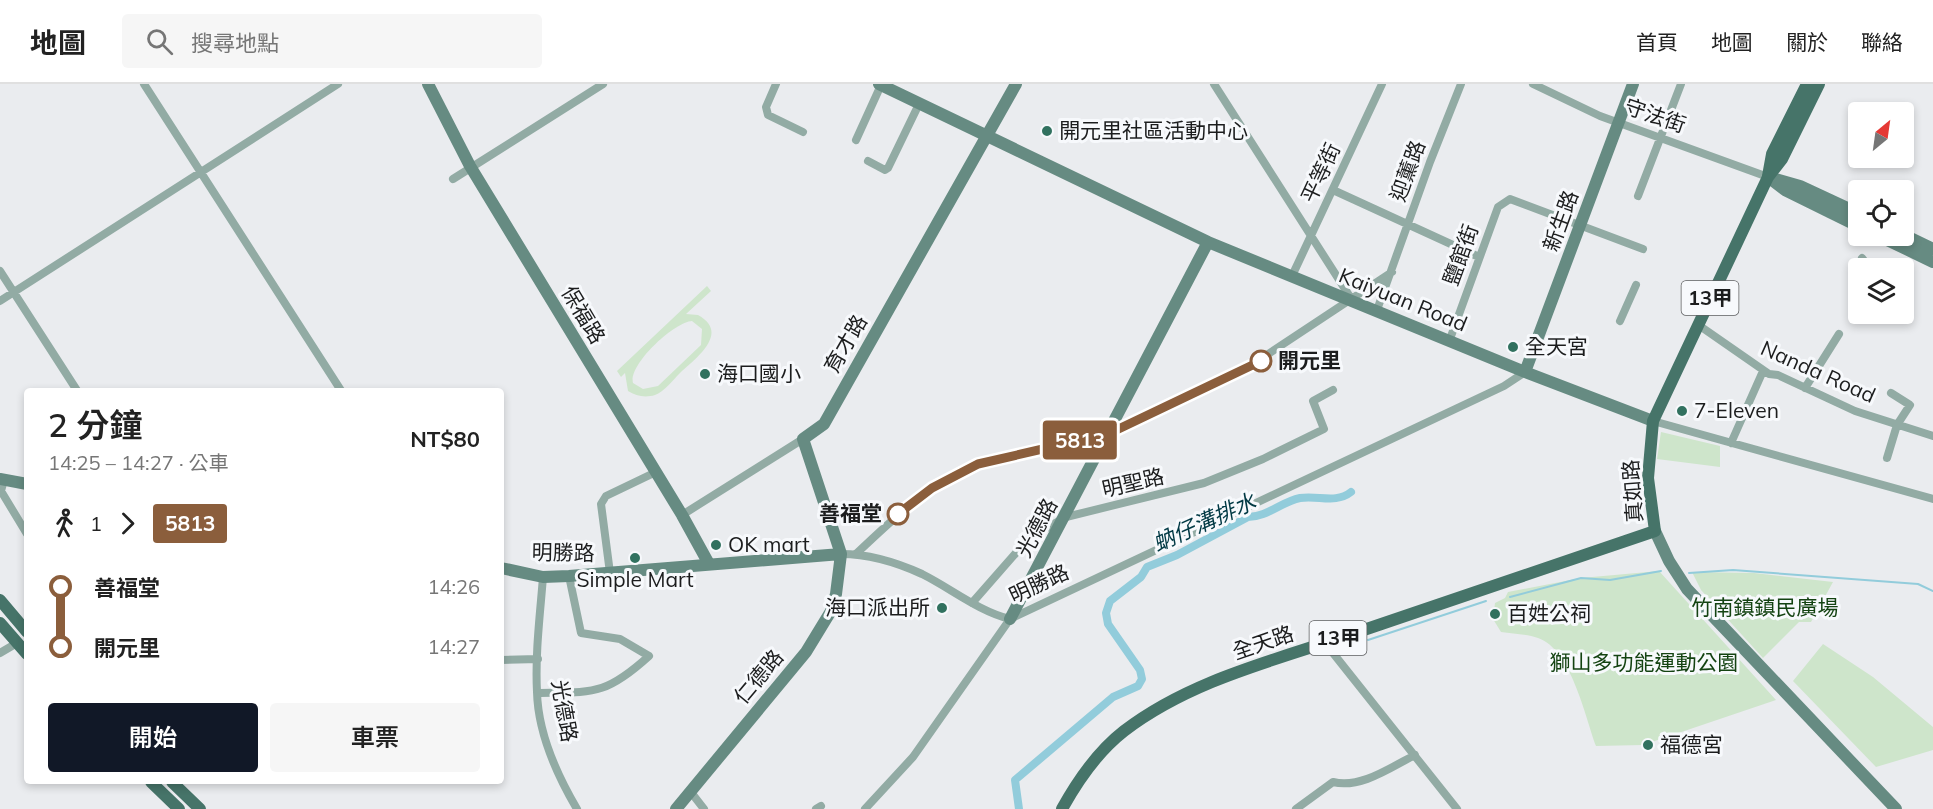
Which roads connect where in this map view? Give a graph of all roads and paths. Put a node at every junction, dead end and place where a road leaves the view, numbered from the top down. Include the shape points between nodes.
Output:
1 (144, 84) edge
2 (338, 84) edge
3 (428, 84) edge
4 (603, 84) edge
5 (775, 84) edge
6 (1016, 84) edge
7 (1214, 84) edge
8 (1382, 84) edge
9 (1461, 84) edge
10 (1633, 84) edge
11 (1681, 84) edge
12 (1807, 84) edge
13 (1819, 84) edge
14 (880, 85) edge
15 (1538, 85) edge
16 (919, 104) junction
17 (1619, 123) junction
18 (803, 132) dead end
19 (986, 137) junction
20 (1662, 137) junction
21 (856, 140) dead end
22 (868, 161) dead end
23 (470, 166) junction
24 (202, 172) junction
25 (1768, 177) junction
26 (453, 179) dead end
27 (1333, 190) junction
28 (1638, 196) dead end
29 (1848, 208) edge
30 (1848, 220) edge
31 (1408, 224) junction
32 (1580, 225) junction
33 (1312, 235) junction
34 (1914, 240) edge
35 (1208, 242) junction
36 (1901, 246) edge
37 (1643, 249) dead end
38 (1933, 249) edge
39 (1479, 257) junction
40 (1933, 261) edge
41 (0, 271) edge
42 (1392, 272) junction
43 (1292, 276) junction
44 (1636, 285) dead end
45 (14, 292) junction
46 (1352, 300) junction
47 (0, 301) edge
48 (1377, 310) junction
49 (1620, 321) dead end
50 (1697, 324) junction
51 (1839, 334) dead end
52 (1450, 339) junction
53 (1763, 371) junction
54 (1526, 372) junction
55 (75, 388) edge
56 (339, 388) edge
57 (1805, 388) junction
58 (1333, 390) dead end
59 (1892, 393) dead end
60 (1653, 421) junction
61 (1897, 425) junction
62 (1108, 434) junction
63 (1933, 436) edge
64 (803, 439) junction
65 (1731, 443) junction
66 (1887, 458) dead end
67 (656, 472) junction
68 (2, 480) edge
69 (24, 484) edge
70 (1933, 500) edge
71 (682, 515) junction
72 (1066, 517) junction
73 (24, 529) edge
74 (1655, 531) junction
75 (855, 554) junction
76 (841, 555) junction
77 (709, 564) junction
78 (504, 569) edge
79 (610, 573) junction
80 (570, 576) junction
81 (543, 577) junction
82 (0, 600) edge
83 (972, 603) junction
84 (1010, 619) junction
85 (0, 622) edge
86 (24, 628) edge
87 (17, 643) junction
88 (1325, 643) junction
89 (24, 651) edge
90 (0, 653) edge
91 (538, 659) junction
92 (504, 660) edge
93 (537, 693) junction
94 (1415, 755) junction
95 (153, 784) edge
96 (174, 784) edge
97 (690, 791) junction
98 (179, 809) edge
99 (200, 809) edge
100 (577, 809) edge
101 (676, 809) edge
102 (704, 809) edge
103 (865, 809) edge
104 (1062, 809) edge
105 (1296, 809) edge
106 (1457, 809) edge
107 (1896, 809) edge

1 - 24 street
2 - 24 street
3 - 23 street, 保福路
4 - 23 street
5 - 18 street via 766,107 768,115
6 - 19 street, 育才路
7 - 33 street
8 - 27 street, 平等街
9 - 31 street, 迎薰路
10 - 17 street, 新生路
11 - 20 street
12 - 25 main road, 13甲 via 1772,154
13 - 25 main road, 13甲 via 1782,159
14 - 16 street, Kaiyuan Road
14 - 21 street
15 - 17 street, 守法街
16 - 19 street, Kaiyuan Road
16 - 22 street via 888,168
17 - 20 street, 守法街
17 - 32 street, 新生路
19 - 35 street, Kaiyuan Road
19 - 64 street, 育才路 via 824,424
20 - 25 street, 守法街
20 - 28 street
23 - 26 street
23 - 67 street, 保福路
24 - 45 street
24 - 56 street
25 - 29 street via 1800,186
25 - 30 street via 1785,190
25 - 50 main road, 真如路 / 13甲
27 - 31 street
27 - 33 street, 平等街
31 - 39 street
31 - 42 street, 迎薰路
32 - 37 street
32 - 39 street, 鹽館街 via 1510,199 1498,207
32 - 54 street, 新生路
33 - 43 street, 平等街
33 - 46 street
34 - 38 street
35 - 43 street, Kaiyuan Road
35 - 62 street, 光德路
36 - 40 street
39 - 52 street, 鹽館街
41 - 45 street
42 - 46 street
42 - 48 street, 迎薰路
43 - 46 street, Kaiyuan Road
44 - 49 street
45 - 47 street
45 - 55 street
46 - 48 street, Kaiyuan Road
46 - 62 street via 1238,374
48 - 52 street, Kaiyuan Road
50 - 53 street, Nanda Road
50 - 60 main road, 真如路 / 13甲
51 - 57 street
52 - 54 street, Kaiyuan Road
53 - 57 street, Nanda Road
53 - 65 street
54 - 60 street, Kaiyuan Road
54 - 84 street, 明勝路 via 1494,391
57 - 61 street, Nanda Road
58 - 72 street, 明聖路 via 1313,401 1324,429 1263,459 1204,483
59 - 61 street via 1910,405
60 - 65 street, Kaiyuan Road
60 - 74 main road, 真如路 / 13甲 via 1648,478
61 - 63 street, Nanda Road
61 - 66 street
62 - 72 street, 光德路
62 - 75 street via 963,470 902,510
64 - 71 street, 育才路
64 - 76 street
65 - 70 street, Kaiyuan Road
67 - 71 street, 保福路
67 - 79 street via 606,496 601,504
68 - 69 street
68 - 73 street via 1,491
71 - 77 street, 保福路
72 - 83 street, 明聖路 via 1029,538
72 - 84 street, 光德路
74 - 88 main road, 全天路 / 13甲
74 - 107 street, 真如路 via 1687,589
75 - 76 street, 明勝路
75 - 83 street, 明勝路 via 922,574
76 - 77 street, 明勝路
76 - 97 street, 仁德路 via 836,594 820,632
77 - 79 street, 明勝路
78 - 81 street, 明勝路
79 - 80 street, 明勝路
80 - 81 street, 明勝路
80 - 93 street via 581,633 620,639 649,656 626,677 595,692
81 - 91 street, 光德路
82 - 86 main road
83 - 84 street, 明勝路
84 - 103 street, 光德路 via 912,757
85 - 87 main road
87 - 89 main road
87 - 90 street
88 - 94 street
88 - 104 main road, 全天路 / 13甲 via 1244,669 1172,699 1122,732 1096,757
91 - 92 street
91 - 93 street, 光德路
93 - 100 street, 光德路 via 552,759
94 - 105 street via 1370,778 1333,782
94 - 106 street
95 - 98 main road
96 - 99 main road
97 - 101 street, 仁德路
97 - 102 street

